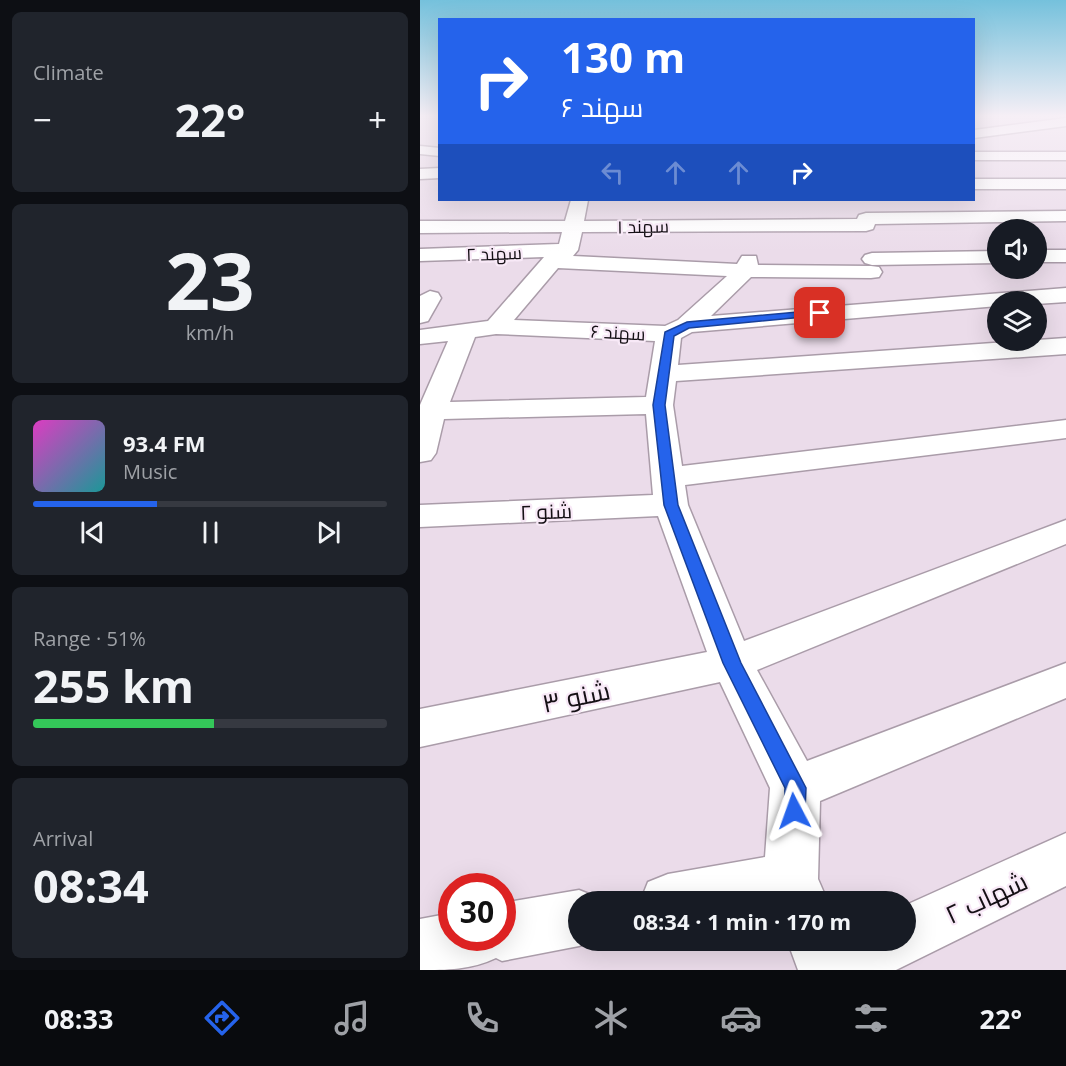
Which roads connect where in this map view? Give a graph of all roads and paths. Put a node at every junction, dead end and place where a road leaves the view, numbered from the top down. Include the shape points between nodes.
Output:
1 (438, 173) edge
2 (420, 174) edge
3 (975, 184) edge
4 (1066, 184) edge
5 (579, 201) edge
6 (867, 214) edge
7 (1066, 216) edge
8 (575, 226) junction
9 (420, 227) edge
10 (757, 227) junction
11 (420, 255) edge
12 (560, 255) junction
13 (1047, 256) edge
14 (1066, 256) edge
15 (987, 258) edge
16 (872, 266) junction
17 (746, 271) junction
18 (1066, 295) edge
19 (1047, 296) edge
20 (987, 300) edge
21 (887, 307) junction
22 (1047, 314) edge
23 (496, 327) junction
24 (465, 330) junction
25 (678, 330) junction
26 (1061, 332) edge
27 (420, 337) edge
28 (661, 390) junction
29 (1066, 429) edge
30 (424, 436) edge
31 (670, 491) junction
32 (420, 516) edge
33 (1066, 531) edge
34 (732, 663) junction
35 (1066, 680) edge
36 (420, 728) edge
37 (795, 788) junction
38 (1066, 859) edge
39 (795, 890) edge
40 (568, 920) edge
41 (516, 929) edge
42 (916, 930) edge
43 (438, 945) edge
44 (420, 948) edge
45 (820, 951) edge
46 (872, 951) edge
47 (828, 970) edge
48 (833, 970) edge

1 - 2 street
3 - 4 street
5 - 8 street
6 - 7 street, سهند ۱
6 - 10 street, سهند ۱
6 - 16 street
8 - 9 street, سهند ۱
8 - 10 street, سهند ۱ via 715,217
8 - 12 street
10 - 17 street
11 - 12 street, سهند ۲
12 - 17 street, سهند ۲
12 - 23 street
13 - 14 street
15 - 16 street, سهند ۲
16 - 17 street, سهند ۲
16 - 21 street
17 - 25 street
18 - 19 street, سهند ۶
20 - 21 street, سهند ۶
21 - 25 street, سهند ۶
22 - 26 street
23 - 24 street, سهند ۶
23 - 25 street, سهند ۶
24 - 27 street, سهند ۶
24 - 30 street
25 - 28 street
26 - 28 street
28 - 30 street
28 - 31 street
29 - 31 street, شنو ۲
31 - 32 street, شنو ۲
31 - 34 street
33 - 34 street, شنو ۳
34 - 36 street, شنو ۳
34 - 37 street
35 - 37 street
37 - 39 street
38 - 42 street, شهاب ۲
40 - 41 street
43 - 44 street
45 - 47 street
46 - 48 street

